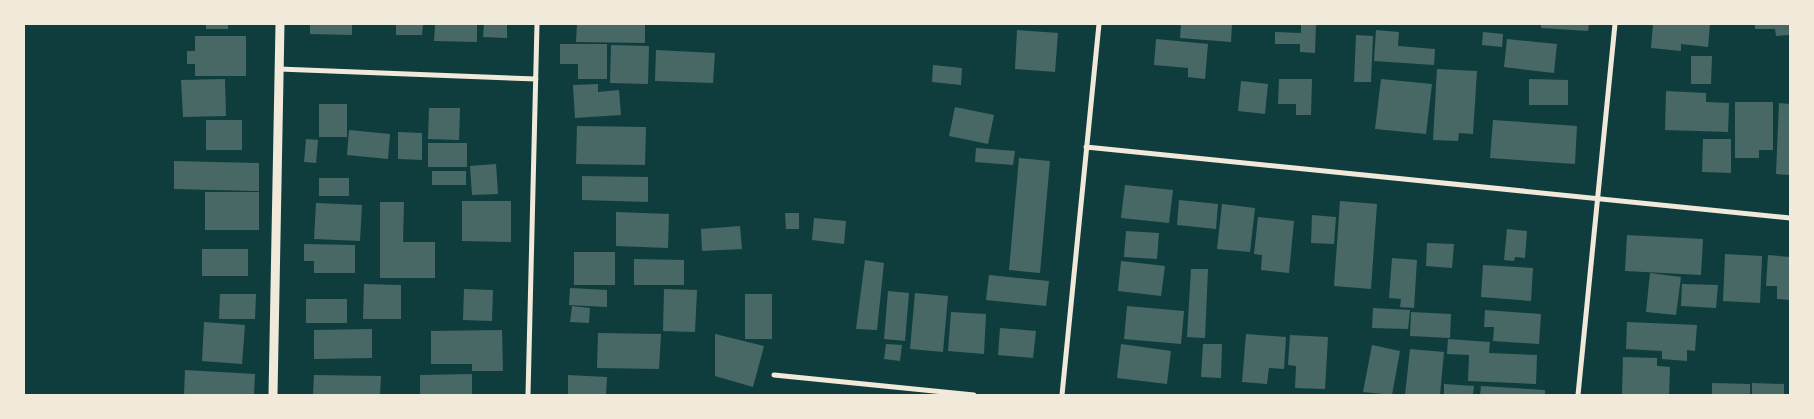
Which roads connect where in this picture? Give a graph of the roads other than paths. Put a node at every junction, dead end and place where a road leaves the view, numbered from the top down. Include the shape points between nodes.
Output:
1 (280, 24) edge
2 (537, 24) edge
3 (1099, 24) edge
4 (1615, 24) edge
5 (280, 69) junction
6 (536, 79) junction
7 (1086, 147) junction
8 (1597, 198) junction
9 (1790, 218) edge
10 (774, 375) dead end
11 (273, 395) edge
12 (528, 395) edge
13 (974, 395) edge
14 (1062, 395) edge
15 (1578, 395) edge

1 - 5 street
2 - 6 street
3 - 7 street
4 - 8 street
5 - 6 street
5 - 11 street
6 - 12 street
7 - 8 street
7 - 14 street
8 - 9 street
8 - 15 street
10 - 13 street

